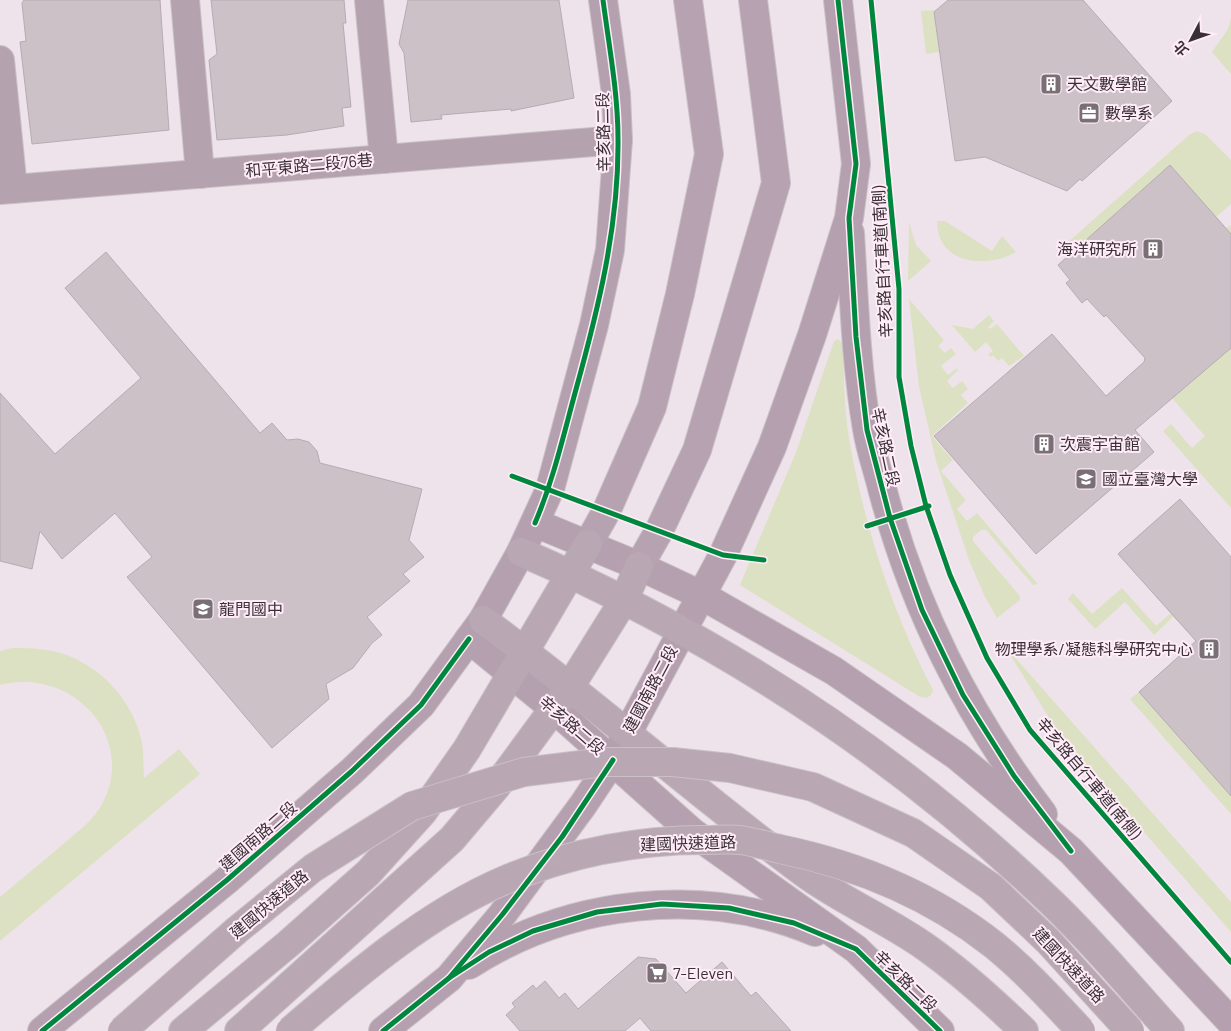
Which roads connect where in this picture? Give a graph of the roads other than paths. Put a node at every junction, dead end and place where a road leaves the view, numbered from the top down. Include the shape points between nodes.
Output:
1 (185, 0) edge
2 (369, 0) edge
3 (603, 0) edge
4 (688, 0) edge
5 (753, 0) edge
6 (838, 0) edge
7 (0, 60) edge
8 (618, 140) junction
9 (384, 159) junction
10 (200, 174) junction
11 (7, 190) edge
12 (849, 218) junction
13 (535, 523) junction
14 (588, 544) junction
15 (521, 552) junction
16 (639, 566) junction
17 (570, 573) junction
18 (701, 595) junction
19 (624, 600) junction
20 (476, 629) junction
21 (682, 630) junction
22 (519, 662) junction
23 (571, 685) junction
24 (553, 708) junction
25 (627, 732) junction
26 (613, 760) junction
27 (1071, 852) junction
28 (856, 949) junction
29 (449, 978) junction
30 (1231, 1022) edge
31 (42, 1031) edge
32 (122, 1031) edge
33 (183, 1031) edge
34 (239, 1031) edge
35 (290, 1031) edge
36 (383, 1031) edge
37 (940, 1031) edge
38 (1024, 1031) edge
39 (1081, 1031) edge
40 (1130, 1031) edge
41 (1170, 1031) edge

1 - 10 street
2 - 9 street
3 - 8 main road, 辛亥路二段 via 616,94
4 - 14 main road via 710,154 652,408 606,512
5 - 16 main road via 776,183 696,450 659,531
6 - 12 main road, 辛亥路二段 via 856,164
7 - 11 street
8 - 9 street, 和平東路二段76巷
8 - 13 main road, 辛亥路二段 via 610,250 594,325 550,489
9 - 10 street, 和平東路二段76巷
10 - 11 street, 和平東路二段76巷
12 - 18 main road, 辛亥路二段 via 772,446
12 - 27 main road, 辛亥路二段 via 856,337 867,430 890,518 922,610 963,695 1014,776
13 - 14 main road, 辛亥路二段
13 - 15 main road, 辛亥路二段
14 - 16 main road, 辛亥路二段
14 - 17 highway
15 - 17 highway
15 - 20 main road, 辛亥路二段
16 - 18 main road, 辛亥路二段
16 - 19 highway
17 - 19 highway
17 - 22 highway
18 - 21 main road, 建國南路二段
18 - 27 main road, 辛亥路二段 via 834,671 940,745
19 - 21 highway
19 - 23 highway
20 - 22 highway
20 - 31 main road, 建國南路二段 via 421,705 352,771 227,880
21 - 25 main road, 建國南路二段
21 - 41 highway via 764,678 914,783 1052,903
22 - 23 highway
22 - 24 main road, 辛亥路二段
22 - 33 highway via 467,749 423,812 374,866 288,944
23 - 24 highway
23 - 25 highway
24 - 26 main road, 辛亥路二段
24 - 34 highway via 496,787 452,839
25 - 26 main road, 建國南路二段
25 - 38 highway via 678,776 806,874 926,947 978,986
26 - 28 main road, 辛亥路二段 via 692,832
26 - 29 main road, 建國南路二段 via 562,837
27 - 30 main road, 辛亥路二段
28 - 29 main road via 794,923 729,908 662,904 597,912 533,931 489,952
28 - 37 main road, 辛亥路二段
29 - 36 main road, 建國南路二段
32 - 40 highway, 建國快速道路, bridge via 313,868 412,806 524,772 605,762 673,762 730,768 813,787 913,833 991,887 1048,941
35 - 39 highway, 建國快速道路, bridge via 343,985 440,915 504,881 568,856 677,840 740,840 850,867 905,890 992,944 1027,974

